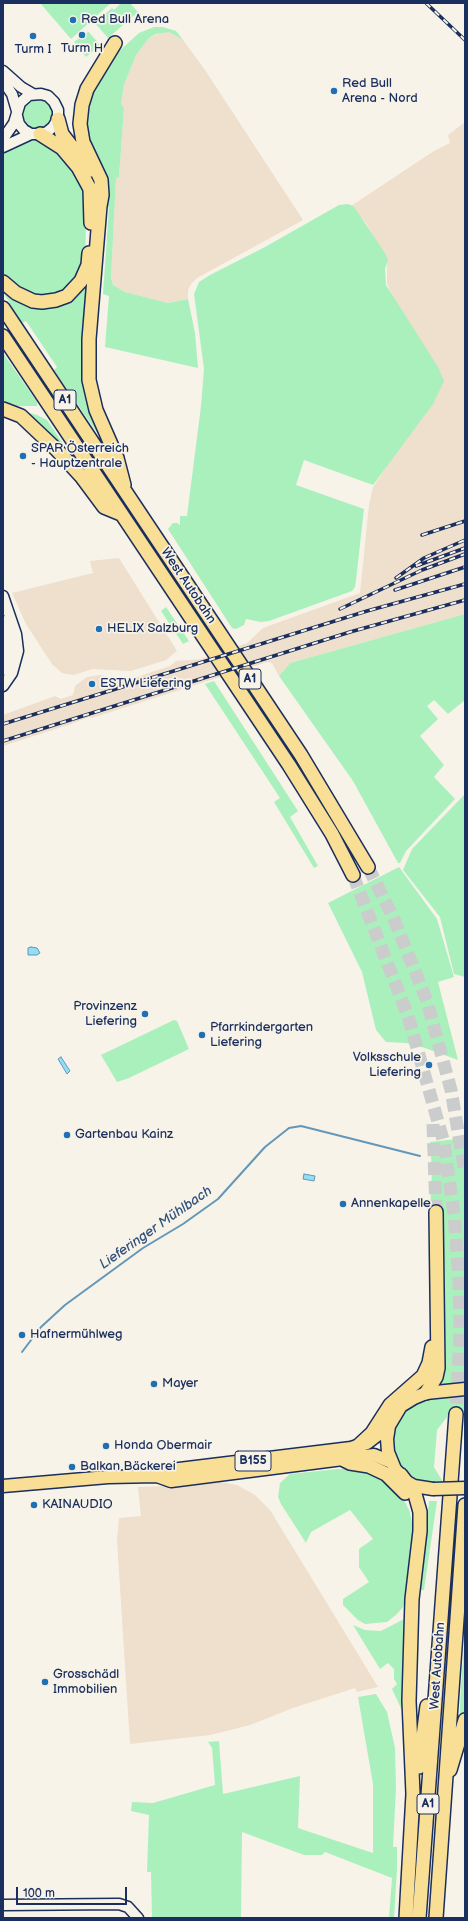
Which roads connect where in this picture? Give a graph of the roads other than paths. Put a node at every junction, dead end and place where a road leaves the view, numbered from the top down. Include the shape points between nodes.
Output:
1 (115, 43) dead end
2 (3, 70) edge
3 (3, 81) edge
4 (33, 94) junction
5 (17, 113) junction
6 (58, 119) junction
7 (35, 134) junction
8 (3, 139) edge
9 (3, 147) edge
10 (100, 206) junction
11 (3, 282) edge
12 (3, 308) edge
13 (3, 336) edge
14 (3, 409) edge
15 (3, 416) edge
16 (28, 422) junction
17 (126, 493) junction
18 (122, 514) junction
19 (3, 596) edge
20 (3, 622) edge
21 (3, 670) edge
22 (3, 686) edge
23 (368, 867) tunnel mouth
24 (353, 874) tunnel mouth
25 (436, 1212) tunnel mouth
26 (438, 1318) junction
27 (465, 1388) edge
28 (426, 1393) junction
29 (456, 1414) tunnel mouth
30 (389, 1426) junction
31 (358, 1446) junction
32 (344, 1460) junction
33 (391, 1462) junction
34 (401, 1475) junction
35 (157, 1476) junction
36 (3, 1486) edge
37 (465, 1488) edge
38 (465, 1504) edge
39 (413, 1597) junction
40 (435, 1690) junction
41 (465, 1720) edge
42 (444, 1788) junction
43 (413, 1794) junction
44 (3, 1905) edge
45 (138, 1918) edge
46 (406, 1918) edge
47 (419, 1918) edge
48 (436, 1918) edge

1 - 10 highway via 90,84 80,115 83,142 101,180
2 - 4 street via 21,87
3 - 5 street via 12,94
4 - 5 street via 22,99
4 - 6 street via 41,94 52,99 58,110
5 - 7 street via 21,127
5 - 8 street
6 - 7 street via 50,130
6 - 10 highway via 62,134 89,168 96,182
7 - 9 street
7 - 11 highway via 62,148 78,167 90,189 88,265 76,288 67,296 56,300 33,301 16,293
10 - 17 highway via 89,339 89,380 96,410 117,458
12 - 17 highway, West Autobahn / A1
13 - 18 highway, West Autobahn / A1
14 - 16 highway
15 - 16 highway
16 - 18 highway via 81,476 104,507
17 - 23 highway, West Autobahn / A1 via 301,755
18 - 24 highway, West Autobahn / A1 via 289,765 332,834
19 - 22 street via 16,634 18,651 12,673
20 - 21 street via 8,650
25 - 26 highway
26 - 28 highway via 438,1368 436,1377
26 - 31 highway via 426,1370 415,1385 390,1405 372,1433
27 - 28 main road, B155
28 - 30 main road, B155 via 401,1406
29 - 40 highway, West Autobahn / A1
30 - 31 main road, B155 via 374,1439
30 - 33 main road, B155 via 387,1439
31 - 35 main road, B155 via 171,1470
32 - 33 main road, B155 via 374,1455
32 - 35 main road, B155 via 171,1481
32 - 39 highway via 369,1466 386,1474 409,1500 415,1521
33 - 34 main road, B155
34 - 37 main road, B155, bridge via 414,1486 433,1489
34 - 39 highway via 415,1494 420,1512
35 - 36 main road, B155 via 93,1478
38 - 42 highway, West Autobahn / A1
39 - 43 highway via 409,1702
40 - 43 highway via 428,1700
40 - 47 highway, West Autobahn / A1
41 - 42 highway
42 - 48 highway, West Autobahn / A1
43 - 46 highway
44 - 45 street via 124,1905

